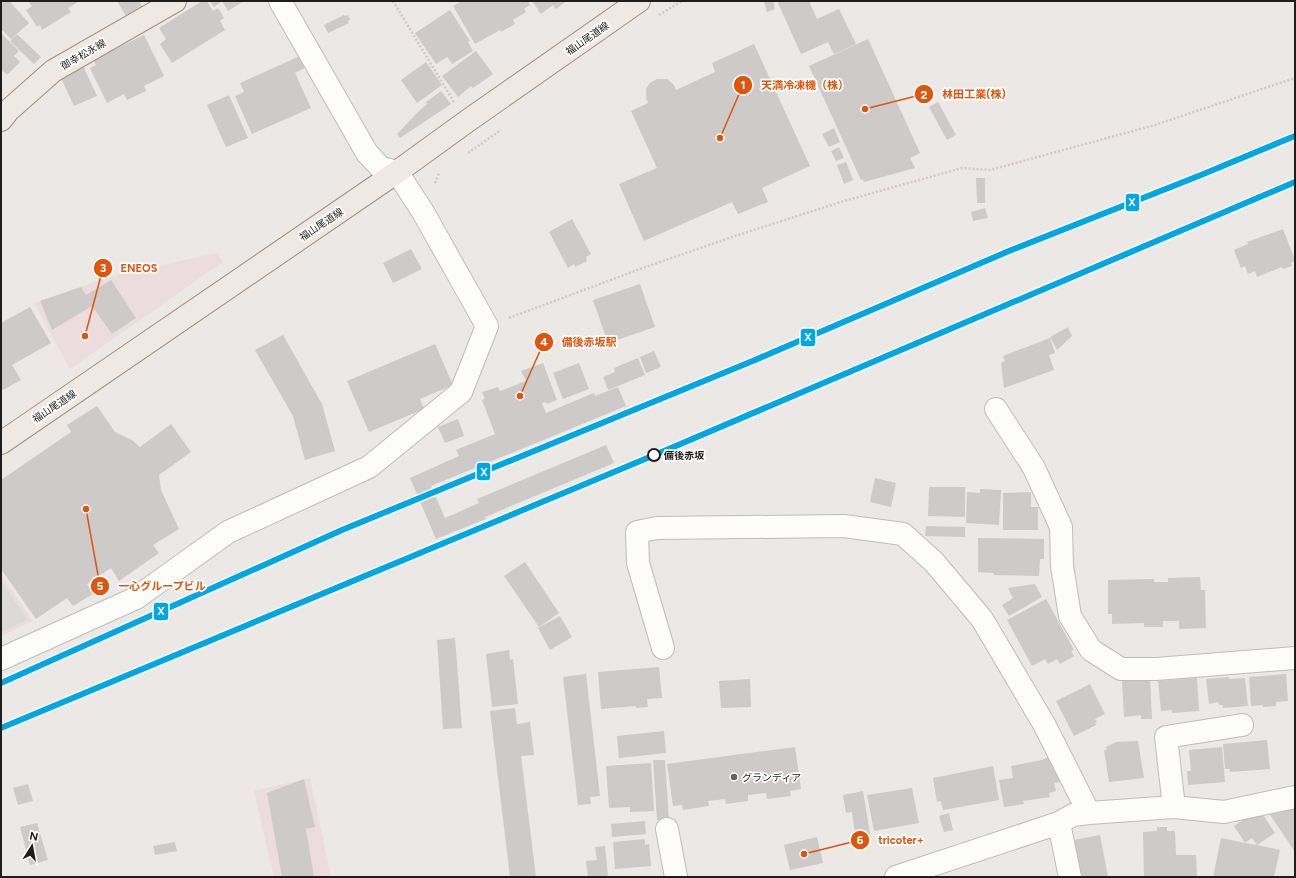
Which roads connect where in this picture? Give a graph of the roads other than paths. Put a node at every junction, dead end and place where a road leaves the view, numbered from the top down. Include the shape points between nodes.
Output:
1 (175, 1) edge
2 (280, 1) edge
3 (639, 1) edge
4 (1, 120) edge
5 (397, 172) junction
6 (996, 409) dead end
7 (1, 443) edge
8 (663, 648) dead end
9 (1295, 658) edge
10 (1, 659) edge
11 (1242, 725) dead end
12 (1295, 797) edge
13 (1174, 808) junction
14 (1089, 812) junction
15 (1059, 823) junction
16 (667, 829) dead end
17 (676, 877) edge
18 (896, 877) edge
19 (1070, 877) edge

1 - 4 main road, 御幸松永線 via 53,71
2 - 5 street via 367,153 381,168
3 - 5 main road, 福山尾道線
5 - 7 main road, 福山尾道線
5 - 10 street via 423,212 487,326 461,392 369,467 228,532 136,598
6 - 9 street via 1034,468 1061,527 1062,566 1070,616 1091,650 1121,669 1156,669
8 - 14 street via 638,563 636,532 657,528 844,526 903,534 934,562 982,619 1044,724
11 - 13 street via 1166,737
12 - 13 street via 1224,812
13 - 14 street
14 - 15 street via 1074,815
15 - 18 street
15 - 19 street
16 - 17 street

